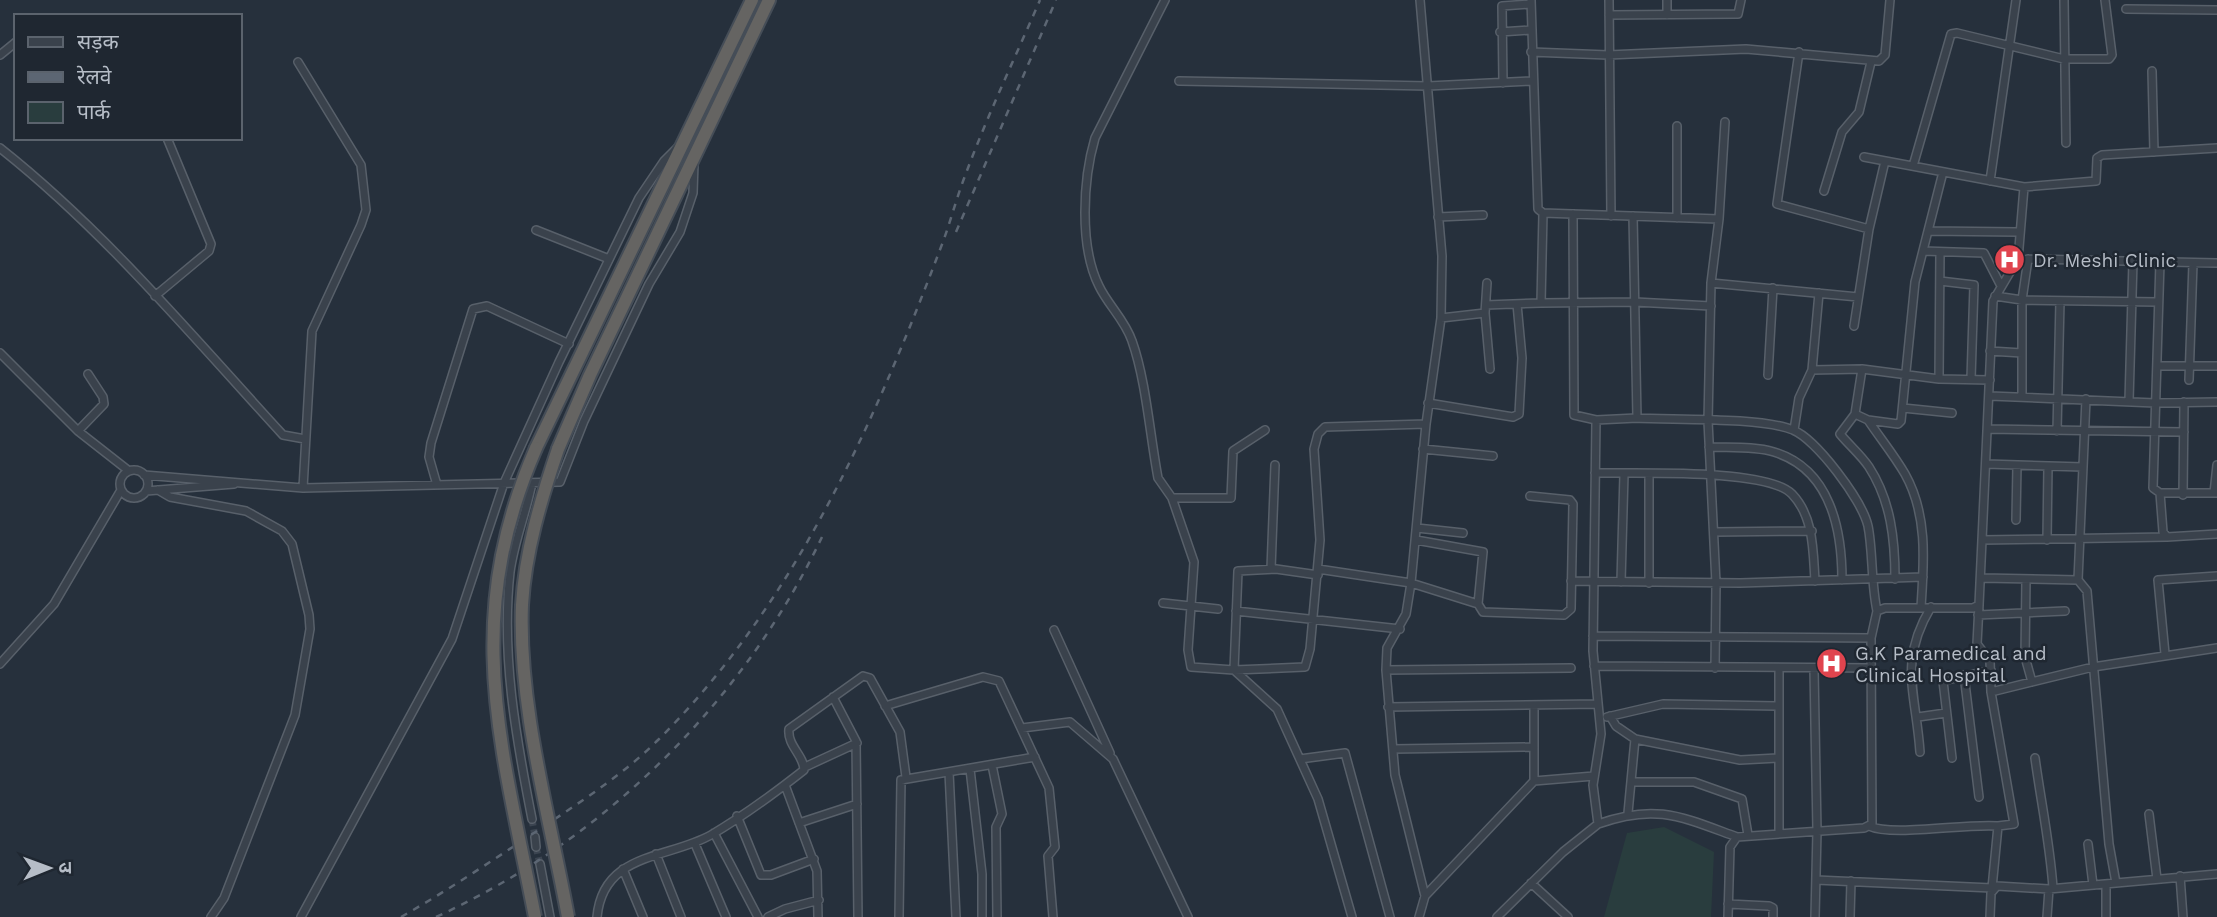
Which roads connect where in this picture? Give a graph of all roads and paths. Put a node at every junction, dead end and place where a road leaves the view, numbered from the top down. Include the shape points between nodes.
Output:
1 (752, 0) edge
2 (769, 0) edge
3 (1165, 0) edge
4 (1420, 0) edge
5 (1609, 0) edge
6 (1667, 0) edge
7 (1741, 0) edge
8 (1890, 0) edge
9 (2016, 0) edge
10 (2064, 0) edge
11 (2105, 0) edge
12 (1531, 2) edge
13 (2126, 9) dead end
14 (2217, 10) edge
15 (1609, 15) junction
16 (1667, 15) junction
17 (1531, 30) junction
18 (1500, 32) junction
19 (14, 44) edge
20 (2009, 46) junction
21 (1531, 52) junction
22 (1798, 52) junction
23 (0, 55) edge
24 (1608, 55) junction
25 (2064, 59) junction
26 (298, 62) dead end
27 (1871, 62) junction
28 (2152, 71) dead end
29 (1179, 81) dead end
30 (1531, 81) junction
31 (1503, 83) junction
32 (1428, 86) junction
33 (1725, 122) dead end
34 (1677, 126) dead end
35 (168, 140) edge
36 (684, 141) junction
37 (2066, 143) dead end
38 (0, 148) edge
39 (2217, 148) edge
40 (2154, 152) junction
41 (695, 155) junction
42 (1864, 157) dead end
43 (1885, 161) junction
44 (1913, 166) junction
45 (1943, 172) junction
46 (1990, 181) junction
47 (2024, 187) junction
48 (1824, 191) dead end
49 (1543, 213) junction
50 (1573, 214) junction
51 (1483, 215) dead end
52 (1611, 216) junction
53 (1633, 216) junction
54 (1438, 217) junction
55 (1677, 218) junction
56 (1719, 219) junction
57 (1869, 229) junction
58 (536, 230) dead end
59 (1928, 230) junction
60 (2018, 232) junction
61 (1923, 251) junction
62 (1940, 252) junction
63 (609, 259) junction
64 (2028, 259) junction
65 (2018, 260) junction
66 (2133, 261) junction
67 (2160, 262) junction
68 (2217, 263) edge
69 (2193, 264) junction
70 (1940, 281) junction
71 (1487, 283) dead end
72 (1711, 283) junction
73 (2001, 286) junction
74 (1773, 288) junction
75 (1819, 292) junction
76 (155, 296) junction
77 (1995, 296) junction
78 (1858, 297) junction
79 (2022, 300) junction
80 (2060, 301) junction
81 (1635, 302) junction
82 (2130, 302) junction
83 (2158, 302) junction
84 (1541, 303) junction
85 (1572, 303) junction
86 (1517, 304) junction
87 (1711, 306) junction
88 (1486, 309) junction
89 (1441, 318) junction
90 (1854, 326) dead end
91 (569, 344) junction
92 (1990, 351) junction
93 (0, 353) edge
94 (2022, 353) junction
95 (2157, 366) junction
96 (2189, 366) junction
97 (2217, 366) edge
98 (1490, 369) dead end
99 (1862, 369) junction
100 (1812, 370) junction
101 (1908, 373) junction
102 (88, 374) dead end
103 (1768, 375) dead end
104 (1939, 379) junction
105 (1971, 379) junction
106 (1990, 380) junction
107 (2189, 380) dead end
108 (1990, 396) junction
109 (2022, 397) junction
110 (2057, 398) junction
111 (2086, 399) junction
112 (2129, 401) junction
113 (2184, 402) junction
114 (2217, 402) edge
115 (1428, 403) junction
116 (2155, 403) junction
117 (1903, 408) junction
118 (1952, 413) dead end
119 (1855, 414) junction
120 (1637, 418) junction
121 (1596, 420) junction
122 (1868, 420) junction
123 (1708, 421) junction
124 (1426, 424) junction
125 (1988, 429) junction
126 (1265, 430) dead end
127 (1794, 430) junction
128 (78, 431) junction
129 (2057, 432) junction
130 (2155, 432) junction
131 (2184, 432) junction
132 (2085, 433) junction
133 (305, 439) junction
134 (1709, 447) junction
135 (1423, 449) junction
136 (1493, 456) dead end
137 (1986, 464) junction
138 (2017, 465) junction
139 (2217, 465) edge
140 (1275, 466) dead end
141 (2048, 466) junction
142 (2083, 467) junction
143 (129, 471) junction
144 (1595, 473) junction
145 (1623, 474) junction
146 (1648, 474) junction
147 (144, 475) junction
148 (1712, 476) junction
149 (532, 483) junction
150 (235, 484) junction
151 (504, 484) junction
152 (438, 485) junction
153 (303, 488) junction
154 (121, 490) junction
155 (158, 490) junction
156 (146, 491) junction
157 (2160, 493) junction
158 (2216, 493) edge
159 (2183, 495) junction
160 (1530, 496) dead end
161 (1172, 498) junction
162 (2016, 520) dead end
163 (1416, 528) junction
164 (1812, 531) junction
165 (1714, 532) junction
166 (1463, 533) dead end
167 (2217, 534) edge
168 (2167, 537) junction
169 (1416, 540) junction
170 (1982, 540) junction
171 (2047, 540) junction
172 (2080, 540) junction
173 (1271, 569) junction
174 (1318, 572) junction
175 (2217, 576) edge
176 (1923, 577) junction
177 (1982, 578) junction
178 (1871, 579) junction
179 (1895, 579) junction
180 (2026, 579) junction
181 (1842, 580) junction
182 (2078, 580) junction
183 (1571, 581) junction
184 (1815, 581) junction
185 (1594, 582) junction
186 (1411, 583) junction
187 (1621, 583) junction
188 (1649, 583) junction
189 (1716, 583) junction
190 (1163, 603) dead end
191 (1478, 604) junction
192 (1979, 605) junction
193 (1190, 607) junction
194 (1921, 607) junction
195 (1931, 607) junction
196 (1218, 609) dead end
197 (1236, 611) junction
198 (1877, 611) junction
199 (2065, 611) dead end
200 (2026, 614) junction
201 (1978, 615) junction
202 (1313, 621) junction
203 (1399, 629) junction
204 (1054, 630) dead end
205 (1593, 636) junction
206 (1716, 638) junction
207 (1871, 638) junction
208 (2217, 648) edge
209 (2165, 654) junction
210 (0, 664) edge
211 (1594, 666) junction
212 (2093, 667) junction
213 (1571, 668) dead end
214 (1715, 668) junction
215 (1871, 668) junction
216 (1779, 669) junction
217 (1814, 669) junction
218 (1234, 670) junction
219 (1387, 670) junction
220 (1991, 670) junction
221 (1964, 675) junction
222 (2032, 682) junction
223 (1991, 692) junction
224 (833, 697) junction
225 (1598, 704) junction
226 (885, 706) junction
227 (1776, 706) junction
228 (1388, 707) junction
229 (1534, 707) junction
230 (1946, 713) junction
231 (1610, 716) junction
232 (1917, 717) junction
233 (1600, 719) junction
234 (1023, 728) junction
235 (1635, 739) junction
236 (856, 743) junction
237 (1534, 747) junction
238 (1393, 749) junction
239 (1920, 752) dead end
240 (1035, 757) junction
241 (1113, 758) junction
242 (1777, 758) junction
243 (1952, 758) dead end
244 (2035, 758) dead end
245 (1300, 759) junction
246 (992, 765) junction
247 (805, 767) junction
248 (970, 769) junction
249 (948, 772) junction
250 (1594, 776) junction
251 (906, 777) junction
252 (1534, 781) junction
253 (1631, 782) junction
254 (785, 785) junction
255 (1979, 797) dead end
256 (857, 804) junction
257 (1628, 813) junction
258 (2149, 814) dead end
259 (737, 816) junction
260 (531, 818) tunnel mouth
261 (799, 823) junction
262 (1598, 824) junction
263 (1998, 826) junction
264 (1869, 827) junction
265 (1817, 831) junction
266 (1779, 832) junction
267 (714, 834) junction
268 (1748, 835) junction
269 (534, 837) tunnel mouth
270 (1737, 837) junction
271 (695, 844) junction
272 (2088, 844) dead end
273 (537, 847) tunnel mouth
274 (656, 854) junction
275 (814, 859) junction
276 (540, 864) tunnel mouth
277 (623, 869) junction
278 (2217, 874) edge
279 (2180, 876) junction
280 (2157, 879) junction
281 (1816, 880) junction
282 (1851, 881) junction
283 (1531, 883) junction
284 (2116, 883) junction
285 (2106, 884) junction
286 (2094, 885) junction
287 (1992, 888) junction
288 (2051, 888) junction
289 (1425, 896) junction
290 (819, 900) junction
291 (1728, 904) junction
292 (211, 917) edge
293 (301, 917) edge
294 (536, 917) edge
295 (550, 917) edge
296 (568, 917) edge
297 (597, 917) edge
298 (643, 917) edge
299 (681, 917) edge
300 (726, 917) edge
301 (758, 917) edge
302 (768, 917) edge
303 (818, 917) edge
304 (858, 917) edge
305 (899, 917) edge
306 (956, 917) edge
307 (982, 917) edge
308 (997, 917) edge
309 (1053, 917) edge
310 (1188, 917) edge
311 (1352, 917) edge
312 (1390, 917) edge
313 (1419, 917) edge
314 (1497, 917) edge
315 (1568, 917) edge
316 (1728, 917) edge
317 (1773, 917) edge
318 (1815, 917) edge
319 (1850, 917) edge
320 (1990, 917) edge
321 (2047, 917) edge
322 (2106, 917) edge
323 (2183, 917) edge

1 - 36 highway
2 - 41 highway
3 - 161 street via 1095,138 1085,231 1099,287 1133,343 1158,478
4 - 32 street
5 - 15 street
6 - 16 street
7 - 16 street via 1739,14
8 - 27 street via 1885,55
9 - 20 street
10 - 25 street
11 - 25 street via 2112,57
12 - 17 street
12 - 18 street via 1503,5
13 - 14 street
15 - 16 street
15 - 24 street
17 - 18 street
17 - 21 street
18 - 31 street
19 - 23 street
20 - 25 street
20 - 44 street via 1951,34
20 - 46 street
21 - 24 street
21 - 30 street
22 - 24 street via 1746,49
22 - 27 street
22 - 57 street via 1777,204
24 - 52 street
25 - 37 street
26 - 133 street via 343,140 358,156 366,193 361,225 312,331
27 - 48 street via 1858,112 1842,132
28 - 40 street
29 - 32 street
30 - 31 street
30 - 49 street via 1537,206
31 - 32 street
32 - 54 street
33 - 56 street
34 - 55 street
35 - 76 street via 211,244 209,251
36 - 63 street via 639,198
36 - 294 highway, bridge via 536,448 507,527 492,624 494,692
38 - 76 street via 58,197
39 - 40 street
40 - 47 street via 2100,156 2095,182
41 - 149 street via 693,193 680,232 649,284 590,409 564,478 557,483
41 - 296 highway, bridge via 558,449 526,570 522,639 530,724
42 - 43 street
43 - 44 street
43 - 57 street
44 - 45 street
45 - 46 street
45 - 59 street
46 - 47 street
47 - 60 street
49 - 50 street
49 - 84 street
50 - 52 street
50 - 85 street
51 - 54 street
52 - 53 street
53 - 55 street
53 - 81 street
54 - 89 street
55 - 56 street
56 - 72 street
57 - 78 street
58 - 63 street
59 - 60 street
59 - 61 street
60 - 65 street
61 - 62 street
61 - 101 street via 1915,282
62 - 70 street
62 - 73 street via 1984,253
63 - 91 street
64 - 65 street
64 - 66 street
64 - 79 street
65 - 73 street
66 - 67 street
66 - 82 street
67 - 69 street
67 - 83 street
68 - 69 street
69 - 96 street
70 - 104 street
70 - 105 street via 1974,285
71 - 88 street
72 - 74 street
72 - 87 street
73 - 77 street
74 - 75 street
74 - 103 street
75 - 78 street
75 - 100 street
76 - 133 street via 283,435
77 - 79 street
77 - 92 street
78 - 90 street
79 - 80 street
79 - 94 street
80 - 82 street
80 - 110 street
81 - 85 street
81 - 87 street
81 - 120 street
82 - 83 street
82 - 112 street
83 - 95 street
84 - 85 street
84 - 86 street
85 - 121 street via 1574,415
86 - 88 street
86 - 115 street via 1522,358 1518,414 1513,417
87 - 123 street
88 - 89 street
88 - 98 street
89 - 115 street
91 - 151 street
91 - 152 street via 486,306 473,309 431,443 430,464
92 - 94 street
92 - 106 street
93 - 128 street
94 - 109 street
95 - 96 street
95 - 116 street
96 - 97 street
96 - 107 street
99 - 100 street
99 - 101 street
99 - 119 street
100 - 127 street via 1799,398
101 - 104 street
101 - 117 street
102 - 128 street via 104,404
104 - 105 street
105 - 106 street
106 - 108 street
108 - 109 street
108 - 125 street
109 - 110 street
110 - 111 street
110 - 129 street
111 - 112 street
111 - 132 street
112 - 116 street
113 - 114 street
113 - 116 street
113 - 131 street
115 - 124 street
116 - 130 street
117 - 118 street
117 - 122 street via 1898,424
119 - 122 street
119 - 179 street via 1840,434 1871,470 1883,499 1895,537
120 - 121 street
120 - 123 street
121 - 144 street
122 - 176 street via 1905,474 1918,509
123 - 127 street
123 - 134 street
124 - 135 street
124 - 174 street via 1320,430 1314,449
125 - 129 street
125 - 137 street
126 - 161 street via 1233,451 1231,498
127 - 178 street via 1833,466 1851,491 1868,527
128 - 143 street
129 - 132 street
130 - 131 street
130 - 132 street
130 - 157 street via 2152,488
131 - 159 street
132 - 142 street
133 - 153 street
134 - 148 street
134 - 181 street via 1772,451 1800,465 1834,510 1842,549
135 - 136 street
135 - 163 street
137 - 138 street
137 - 170 street
138 - 141 street
138 - 162 street
139 - 158 street
140 - 173 street
141 - 142 street
141 - 171 street
142 - 172 street
143 - 147 street
143 - 154 street via 122,477
144 - 145 street
144 - 185 street
145 - 146 street
145 - 187 street
146 - 148 street
146 - 188 street
147 - 150 street
147 - 156 street
148 - 164 street via 1760,480 1785,489 1796,499
148 - 165 street
149 - 151 street
149 - 260 street via 510,571 509,620 517,744
150 - 153 street
150 - 155 street
151 - 152 street
151 - 293 street via 452,639
152 - 153 street
154 - 156 street via 132,498
154 - 210 street via 54,604
155 - 156 street
155 - 292 street via 170,497 246,511 282,531 292,544 309,615 308,646 287,739 224,898
157 - 159 street
157 - 168 street
158 - 159 street
160 - 183 street via 1573,503
161 - 193 street via 1193,555
163 - 166 street
163 - 169 street
164 - 165 street
164 - 184 street
165 - 189 street
167 - 168 street
168 - 172 street
169 - 186 street
169 - 191 street via 1483,552
170 - 171 street
170 - 177 street
171 - 172 street
172 - 182 street
173 - 174 street
173 - 197 street via 1238,571
174 - 186 street
174 - 202 street
175 - 209 street via 2158,580
176 - 179 street
176 - 194 street
177 - 180 street
177 - 192 street
178 - 179 street
178 - 181 street
178 - 198 street
180 - 182 street
180 - 200 street
181 - 184 street
182 - 212 street via 2087,591
183 - 185 street
183 - 191 street via 1571,608 1564,615 1483,612
184 - 189 street
185 - 187 street
185 - 205 street
186 - 191 street
186 - 203 street
187 - 188 street
188 - 189 street
189 - 206 street
190 - 193 street
192 - 195 street
192 - 201 street
193 - 196 street
193 - 218 street via 1191,667
194 - 195 street
194 - 198 street
195 - 232 street via 1910,655
197 - 202 street
197 - 218 street
198 - 207 street
199 - 200 street
200 - 201 street
200 - 222 street via 2025,657
201 - 220 street via 1978,644 1989,658
202 - 203 street
202 - 218 street via 1305,667
203 - 219 street via 1387,648
204 - 241 street
205 - 206 street
205 - 211 street
206 - 207 street
206 - 214 street
207 - 215 street
208 - 209 street
209 - 212 street
211 - 214 street
211 - 225 street
212 - 222 street
212 - 284 street
213 - 219 street
214 - 216 street
215 - 217 street
215 - 264 street via 1873,819
216 - 217 street
216 - 227 street
217 - 265 street
218 - 245 street via 1277,709
219 - 228 street
220 - 221 street
220 - 223 street
221 - 230 street via 1943,681
221 - 255 street
222 - 223 street
223 - 263 street via 2014,824
224 - 226 street via 866,675
224 - 236 street
224 - 247 street via 789,729 790,743
225 - 229 street
225 - 233 street
226 - 234 street via 992,677 999,681
226 - 251 street via 900,732
227 - 231 street via 1663,704
227 - 242 street
228 - 229 street
228 - 238 street
229 - 237 street
230 - 232 street
230 - 243 street
231 - 233 street
231 - 235 street
232 - 239 street
233 - 250 street
234 - 240 street
234 - 241 street via 1074,723
235 - 242 street via 1740,760
235 - 253 street
236 - 247 street
236 - 256 street
237 - 238 street
237 - 252 street
238 - 289 street via 1395,775
240 - 246 street
240 - 309 street via 1050,792 1055,847 1048,856
241 - 310 street
242 - 266 street
244 - 288 street via 2043,821 2050,836
245 - 311 street via 1318,799
245 - 312 street via 1345,753
246 - 248 street
246 - 308 street via 1002,814 996,827
247 - 254 street
248 - 249 street
248 - 307 street
249 - 251 street
249 - 306 street
250 - 252 street
250 - 262 street
251 - 305 street via 900,783
252 - 289 street
253 - 257 street
253 - 268 street via 1694,782 1742,799
254 - 259 street
254 - 261 street
256 - 261 street
256 - 304 street
257 - 262 street
257 - 270 street via 1681,816
258 - 280 street
259 - 267 street
259 - 275 street via 761,875
261 - 275 street
262 - 283 street
263 - 264 street via 1882,831
263 - 287 street
264 - 265 street
265 - 266 street
265 - 281 street
266 - 268 street
267 - 271 street
267 - 301 street
268 - 270 street
269 - 273 street
270 - 291 street via 1730,847
271 - 274 street
271 - 300 street
272 - 286 street
274 - 277 street
274 - 299 street
275 - 290 street
276 - 295 street
277 - 297 street via 601,894
277 - 298 street
278 - 279 street
279 - 280 street
279 - 323 street
280 - 284 street
281 - 282 street
281 - 318 street
282 - 287 street
282 - 319 street
283 - 314 street
283 - 315 street
284 - 285 street
285 - 286 street
285 - 322 street
286 - 288 street
287 - 288 street
287 - 320 street
288 - 321 street
289 - 313 street
290 - 302 street
290 - 303 street
291 - 316 street
291 - 317 street via 1769,906

